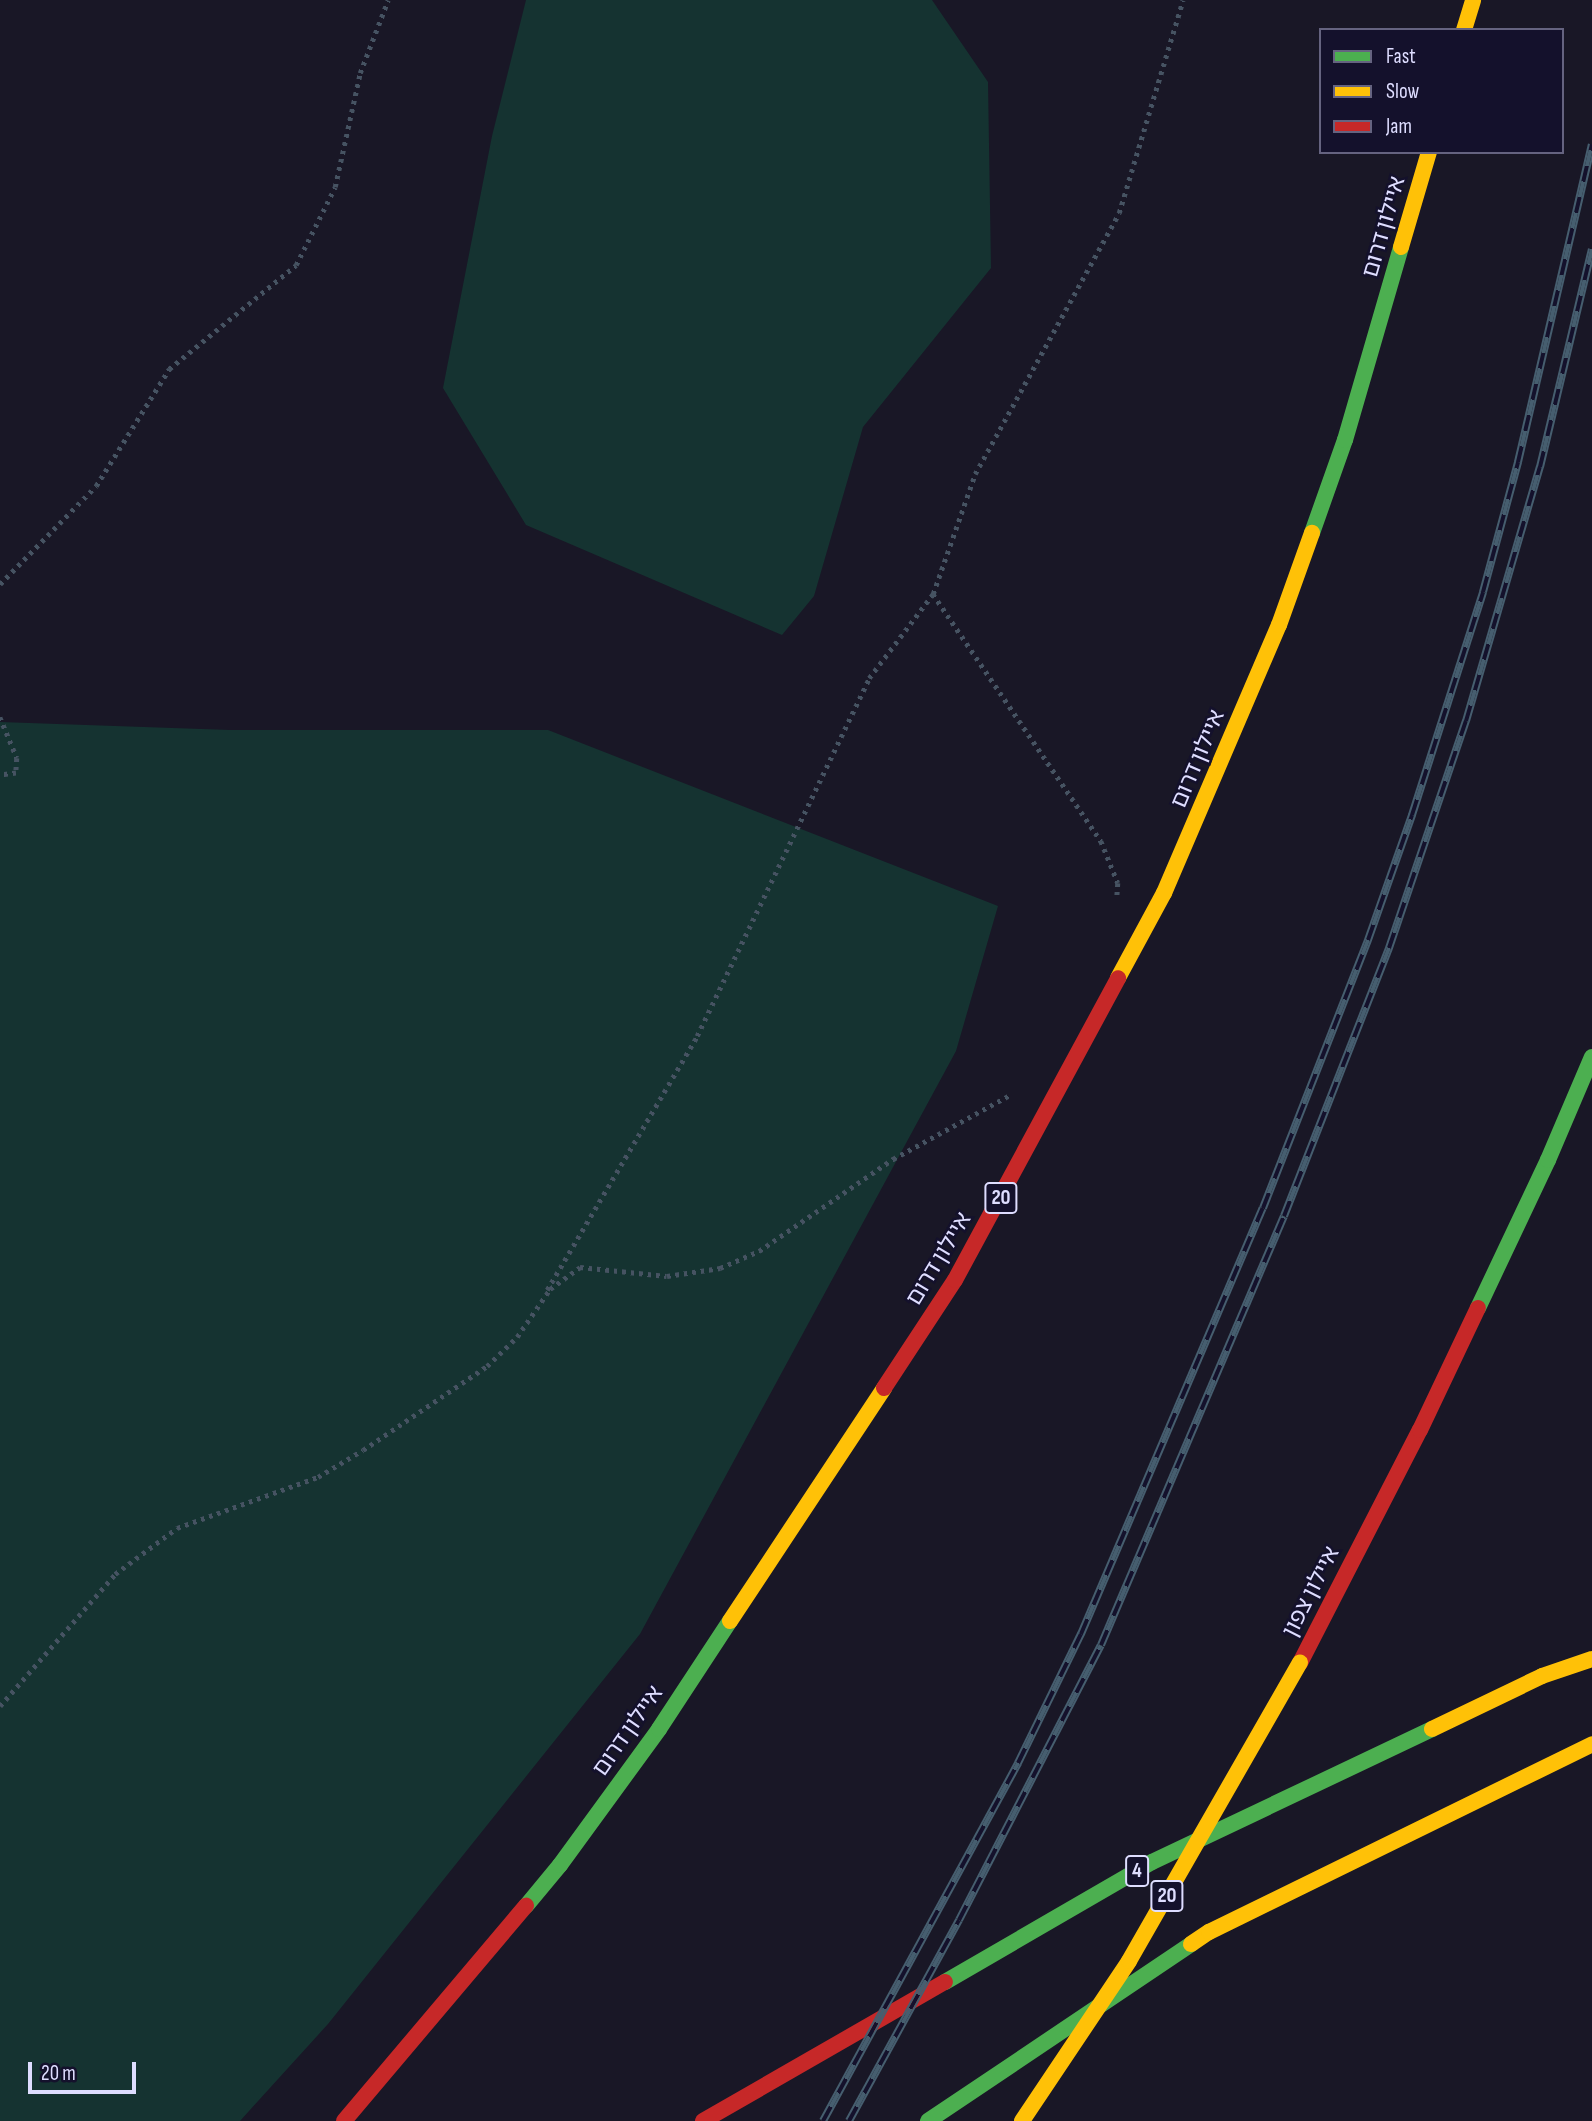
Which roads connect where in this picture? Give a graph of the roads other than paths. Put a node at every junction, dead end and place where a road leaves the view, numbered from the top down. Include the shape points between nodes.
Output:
1 (1473, 0) edge
2 (1465, 28) edge
3 (1428, 154) edge
4 (1592, 1057) edge
5 (1592, 1659) edge
6 (1592, 1744) edge
7 (344, 2121) edge
8 (703, 2121) edge
9 (928, 2121) edge
10 (1022, 2121) edge

1 - 2 highway
3 - 7 highway, איילון דרום / 20 via 1345,440 1279,625 1164,893 962,1268 659,1729 561,1866
4 - 10 highway, איילון צפון / 20, bridge via 1549,1160 1420,1430 1300,1663 1129,1961
5 - 8 highway, 4 via 1542,1676 1152,1863
6 - 9 highway via 1209,1932

